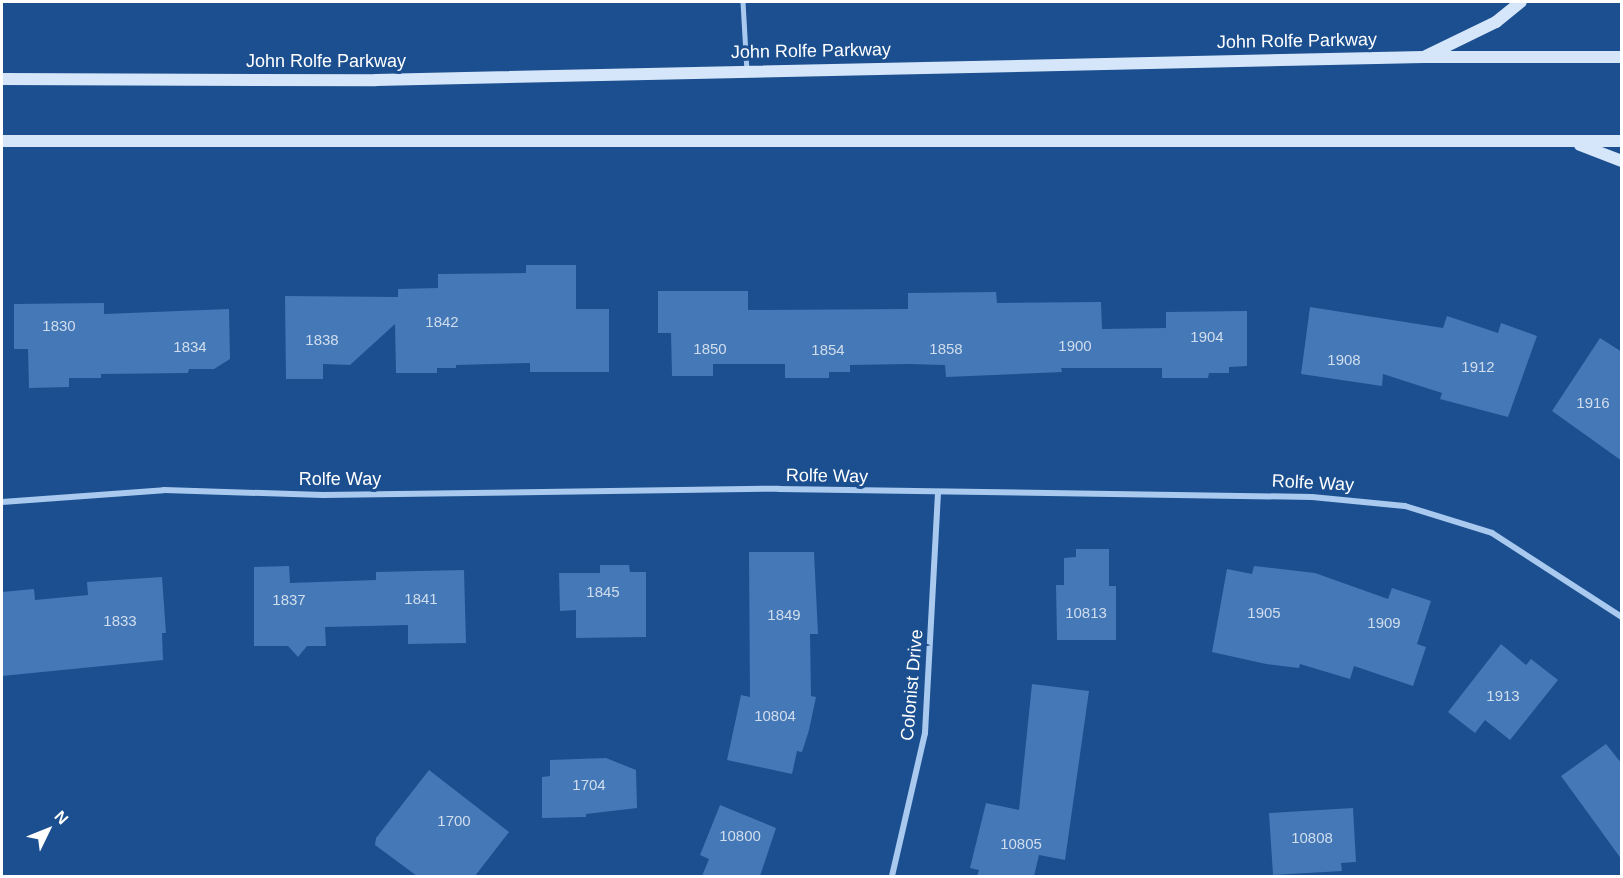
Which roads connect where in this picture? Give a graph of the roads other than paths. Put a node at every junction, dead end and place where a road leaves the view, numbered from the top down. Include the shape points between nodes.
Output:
1 (743, 2) edge
2 (1521, 2) edge
3 (1424, 57) junction
4 (1622, 57) edge
5 (747, 71) junction
6 (2, 79) edge
7 (2, 141) edge
8 (1622, 141) edge
9 (1573, 142) junction
10 (1622, 161) edge
11 (938, 493) junction
12 (2, 502) edge
13 (1622, 617) edge
14 (892, 876) edge

1 - 5 lane
2 - 3 main road via 1496,21
3 - 4 main road, John Rolfe Parkway
3 - 5 main road, John Rolfe Parkway
5 - 6 main road, John Rolfe Parkway via 376,80
7 - 9 main road
8 - 9 main road
9 - 10 main road
11 - 12 street, Rolfe Way via 779,489 323,495 164,490
11 - 13 street, Rolfe Way via 1312,497 1405,506 1492,533
11 - 14 street, Colonist Drive via 925,734

